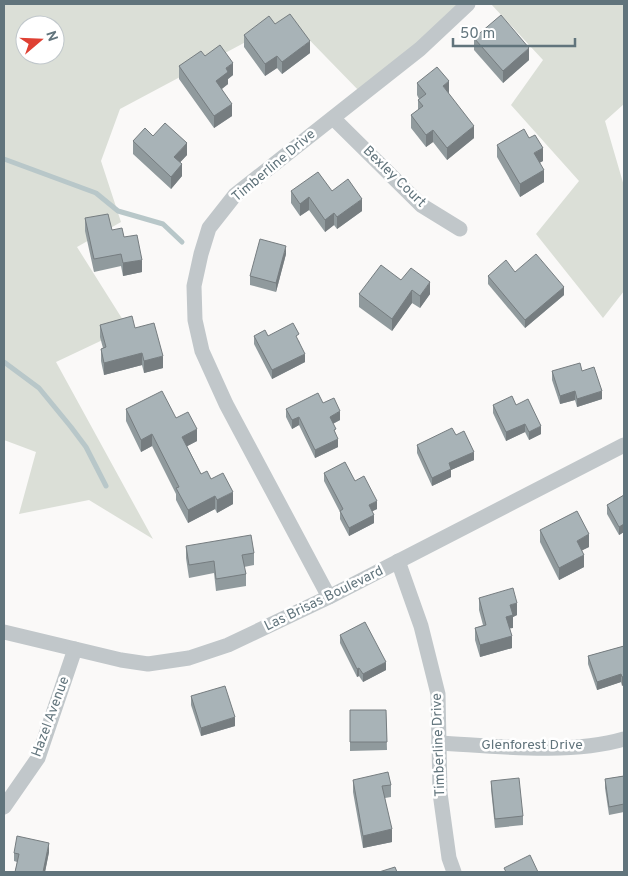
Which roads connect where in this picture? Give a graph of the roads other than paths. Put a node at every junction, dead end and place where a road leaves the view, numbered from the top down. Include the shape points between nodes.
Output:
1 (468, 4) edge
2 (333, 118) junction
3 (460, 229) dead end
4 (624, 445) edge
5 (398, 562) junction
6 (329, 597) junction
7 (4, 632) edge
8 (75, 649) junction
9 (624, 739) edge
10 (439, 743) junction
11 (4, 807) edge
12 (454, 872) edge

1 - 2 street, Timberline Drive via 420,49
2 - 3 street, Bexley Court via 421,205
2 - 6 street, Timberline Drive via 235,196 209,228 194,286 195,320 202,351 226,404
4 - 5 street, Las Brisas Boulevard
5 - 6 street, Las Brisas Boulevard
5 - 10 street, Timberline Drive via 421,626 438,694
6 - 8 street, Las Brisas Boulevard via 228,646 189,658 148,664
7 - 8 street, Las Brisas Boulevard
8 - 11 street, Hazel Avenue via 38,758
9 - 10 street, Glenforest Drive via 590,745 535,748
10 - 12 street, Timberline Drive via 440,793

